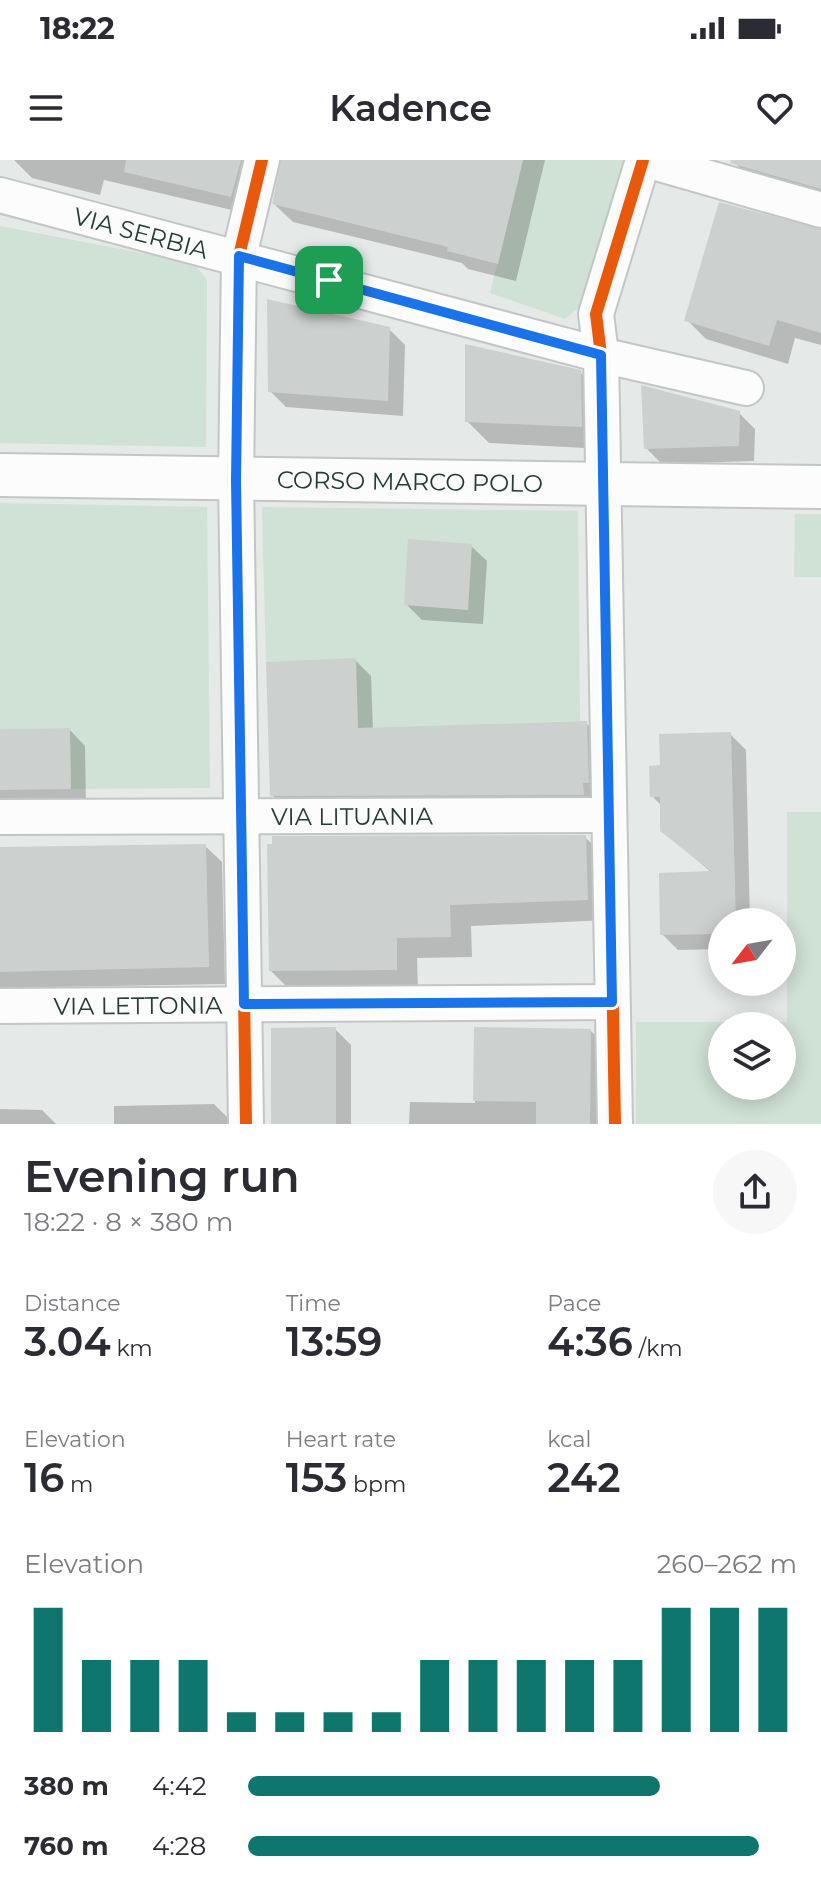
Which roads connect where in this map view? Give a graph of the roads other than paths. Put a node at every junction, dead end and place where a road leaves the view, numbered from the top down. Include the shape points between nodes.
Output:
1 (262, 160) edge
2 (644, 160) edge
3 (0, 195) edge
4 (821, 210) edge
5 (239, 256) junction
6 (601, 355) junction
7 (746, 388) dead end
8 (0, 475) edge
9 (236, 480) junction
10 (603, 485) junction
11 (821, 487) edge
12 (609, 815) junction
13 (241, 816) junction
14 (0, 817) edge
15 (612, 1002) junction
16 (244, 1004) junction
17 (0, 1006) edge
18 (246, 1124) edge
19 (615, 1124) edge

1 - 5 street
2 - 4 street
2 - 6 street via 596,314
3 - 5 street, VIA SERBIA
5 - 6 street, VIA SERBIA
5 - 9 street
6 - 7 street, VIA SERBIA
6 - 10 street
8 - 9 street, CORSO MARCO POLO
9 - 10 street, CORSO MARCO POLO
9 - 13 street
10 - 11 street, CORSO MARCO POLO
10 - 12 street
12 - 13 street, VIA LITUANIA
12 - 15 street
13 - 14 street, VIA LITUANIA
13 - 16 street
15 - 16 street, VIA LETTONIA
15 - 19 street
16 - 17 street, VIA LETTONIA
16 - 18 street

